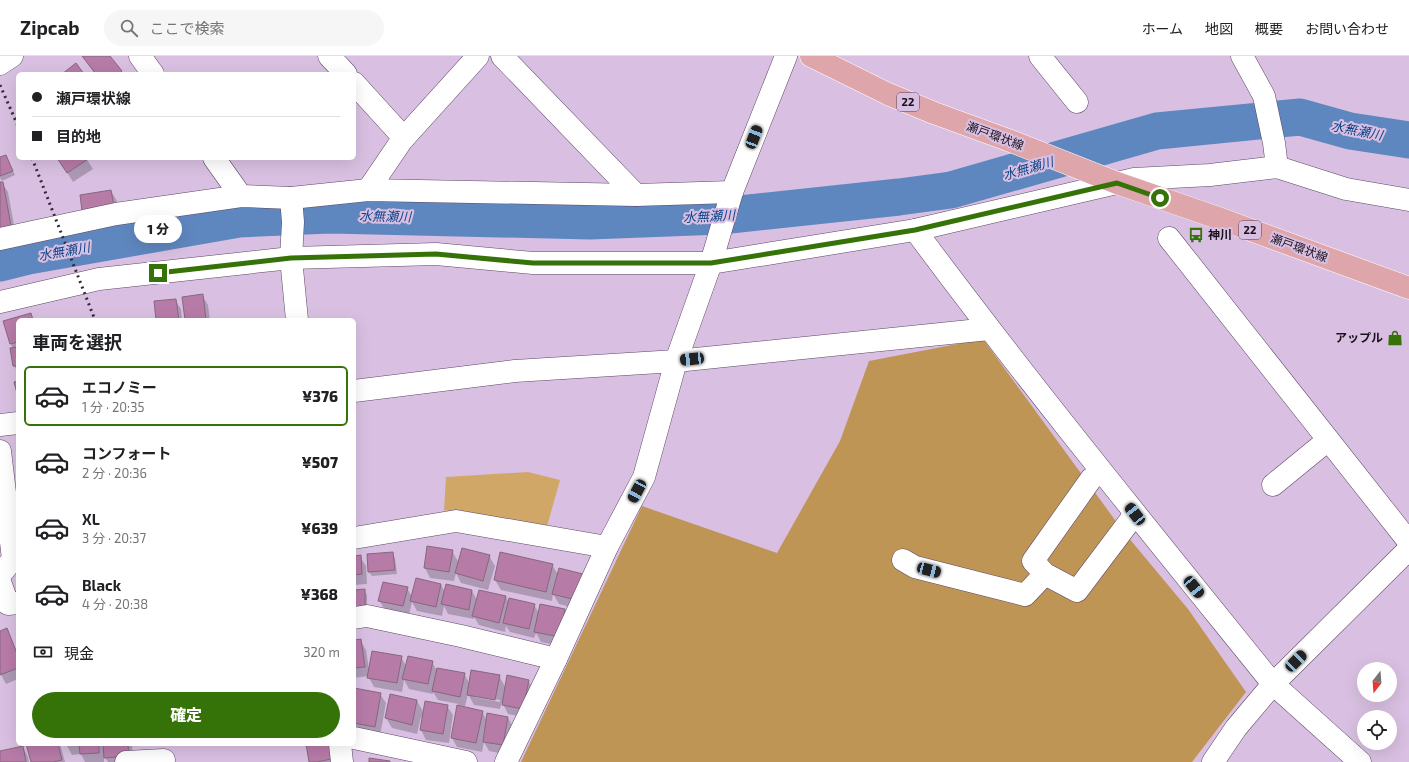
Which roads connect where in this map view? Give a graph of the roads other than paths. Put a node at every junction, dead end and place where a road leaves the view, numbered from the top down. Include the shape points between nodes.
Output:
1 (12, 56) edge
2 (140, 56) edge
3 (329, 56) edge
4 (478, 56) edge
5 (502, 56) edge
6 (786, 56) edge
7 (811, 56) edge
8 (1040, 56) edge
9 (1242, 56) edge
10 (0, 64) edge
11 (152, 72) edge
12 (344, 72) edge
13 (356, 85) edge
14 (1077, 102) dead end
15 (404, 138) junction
16 (215, 160) edge
17 (1277, 167) junction
18 (1117, 183) junction
19 (368, 190) junction
20 (732, 192) junction
21 (636, 194) junction
22 (241, 196) junction
23 (291, 198) junction
24 (1409, 200) edge
25 (915, 230) junction
26 (1169, 238) dead end
27 (0, 239) edge
28 (291, 258) junction
29 (711, 263) junction
30 (1409, 288) edge
31 (0, 302) edge
32 (297, 318) edge
33 (989, 329) junction
34 (676, 361) junction
35 (356, 391) edge
36 (16, 423) edge
37 (0, 425) edge
38 (1328, 440) junction
39 (0, 451) edge
40 (1102, 472) junction
41 (1273, 485) dead end
42 (1135, 514) junction
43 (356, 538) edge
44 (1409, 542) edge
45 (608, 547) junction
46 (1409, 549) edge
47 (903, 560) dead end
48 (1046, 574) junction
49 (0, 575) edge
50 (0, 582) edge
51 (16, 603) edge
52 (356, 618) edge
53 (556, 659) junction
54 (1273, 684) junction
55 (356, 738) edge
56 (340, 746) edge
57 (164, 760) dead end
58 (126, 762) edge
59 (342, 762) edge
60 (466, 762) edge
61 (506, 762) edge
62 (1213, 762) edge
63 (1360, 762) edge

1 - 10 street
2 - 11 street
3 - 12 street
4 - 15 street
5 - 21 street
6 - 20 street
7 - 18 main road, 瀬戸環状線 / 22 via 888,94
8 - 14 street
9 - 17 street via 1264,96
13 - 15 street
15 - 19 street
16 - 22 street
17 - 18 street via 1210,175 1134,179
17 - 24 street via 1346,189
18 - 25 street
18 - 30 main road, 瀬戸環状線 / 22
19 - 21 street
19 - 23 street
20 - 21 street
20 - 29 street
22 - 23 street
22 - 27 street via 116,214
23 - 28 street
25 - 29 street
25 - 33 street
26 - 38 street
28 - 29 street via 436,254 533,263
28 - 31 street via 99,279
28 - 32 street
29 - 34 street
33 - 34 street
33 - 40 street
34 - 35 street via 515,371
34 - 45 street via 644,477
36 - 37 street
38 - 41 street
38 - 44 street
39 - 49 street via 13,559
40 - 42 street
40 - 48 street via 1091,479 1033,561
42 - 48 street via 1077,591
42 - 54 street
43 - 45 street via 456,521
45 - 53 street
46 - 54 street
47 - 48 street via 915,567 1025,595
50 - 51 street via 8,604
52 - 53 street via 367,616
53 - 61 street
54 - 62 street via 1236,728
54 - 63 street
55 - 60 street
56 - 59 street
57 - 58 street

